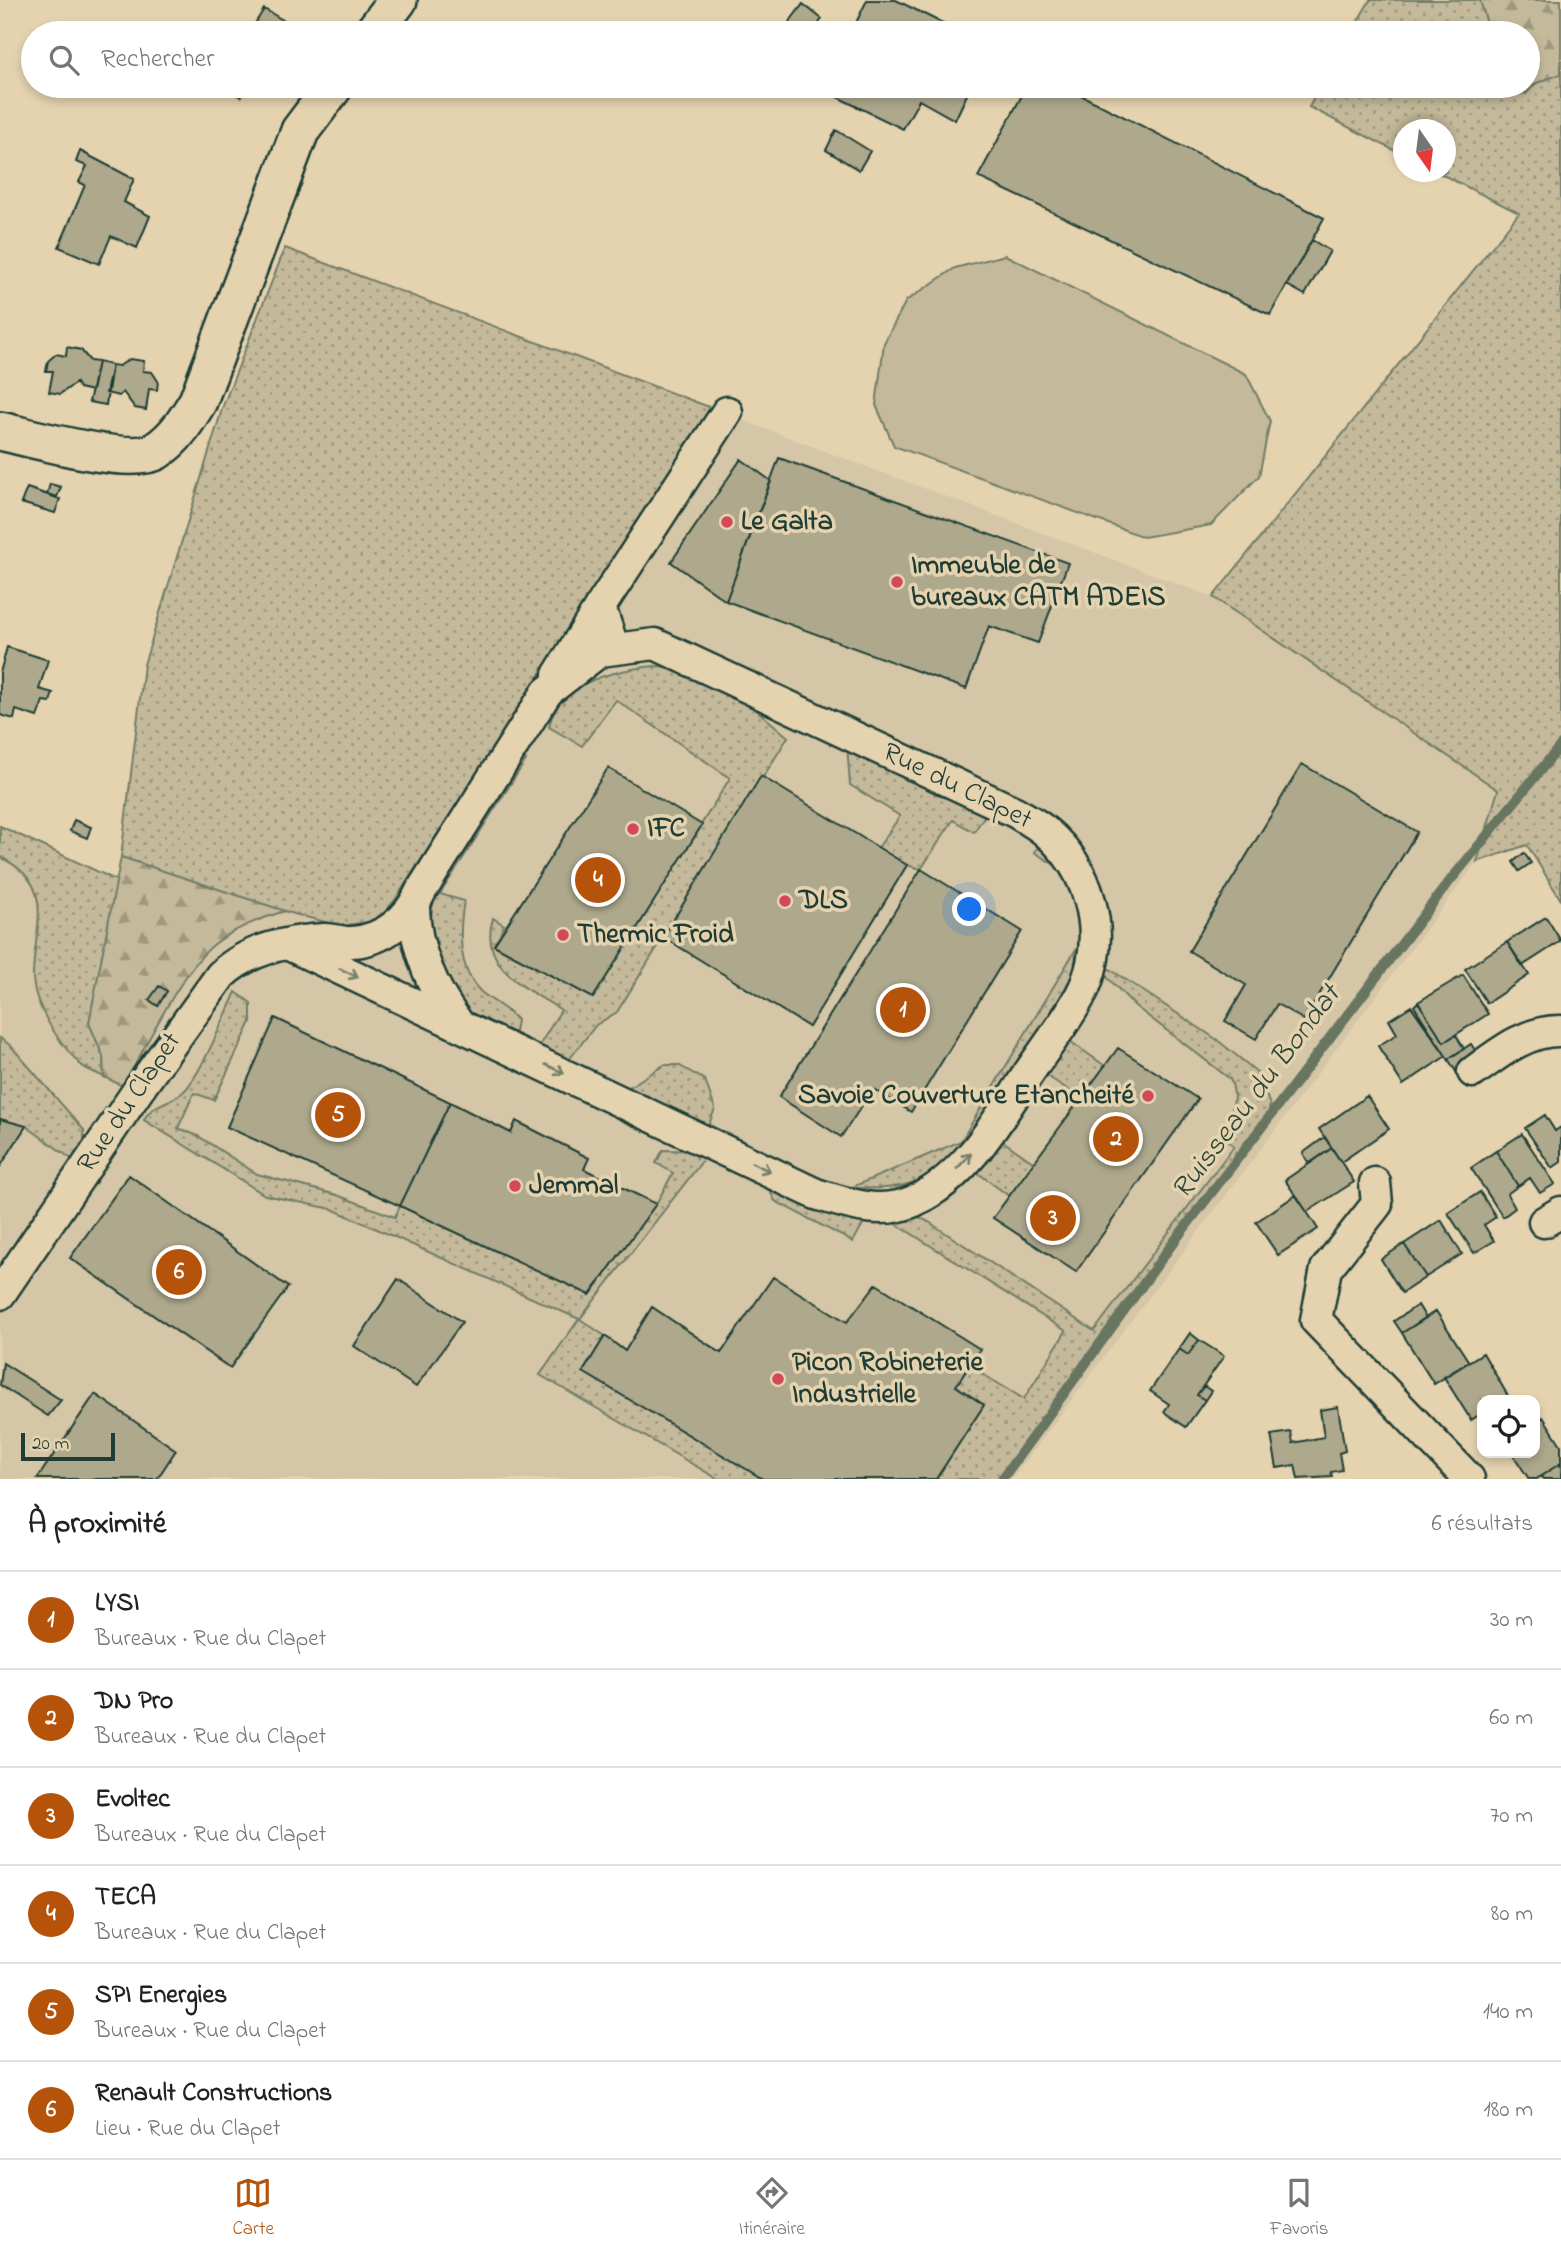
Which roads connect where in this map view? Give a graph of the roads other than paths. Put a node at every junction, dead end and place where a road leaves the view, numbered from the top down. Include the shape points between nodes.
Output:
1 (398, 0) edge
2 (382, 21) edge
3 (325, 98) edge
4 (727, 412) dead end
5 (0, 432) edge
6 (600, 607) junction
7 (614, 649) junction
8 (547, 692) junction
9 (414, 908) junction
10 (287, 944) junction
11 (458, 1023) junction
12 (1561, 1031) edge
13 (1473, 1072) dead end
14 (1375, 1183) dead end
15 (0, 1294) edge
16 (1469, 1479) edge

1 - 2 street
3 - 5 street via 300,131 198,401 178,434 153,453 124,457
4 - 6 street
6 - 7 street
6 - 8 street
7 - 8 street, Rue du Clapet via 600,651
11 -> 7 street, Rue du Clapet via 817,1194 856,1206 888,1208 914,1201 944,1183 978,1146 1086,983 1096,942 1093,908 1081,876 1046,831 1015,812 655,644
8 - 9 street, Rue du Clapet
9 - 10 street, Rue du Clapet via 380,936
9 - 11 street, Rue du Clapet via 430,978
10 -> 11 street, Rue du Clapet
10 - 15 street, Rue du Clapet via 246,956 221,975
12 - 13 street via 1548,1031 1507,1047
14 - 16 street via 1377,1204 1326,1269 1316,1320

